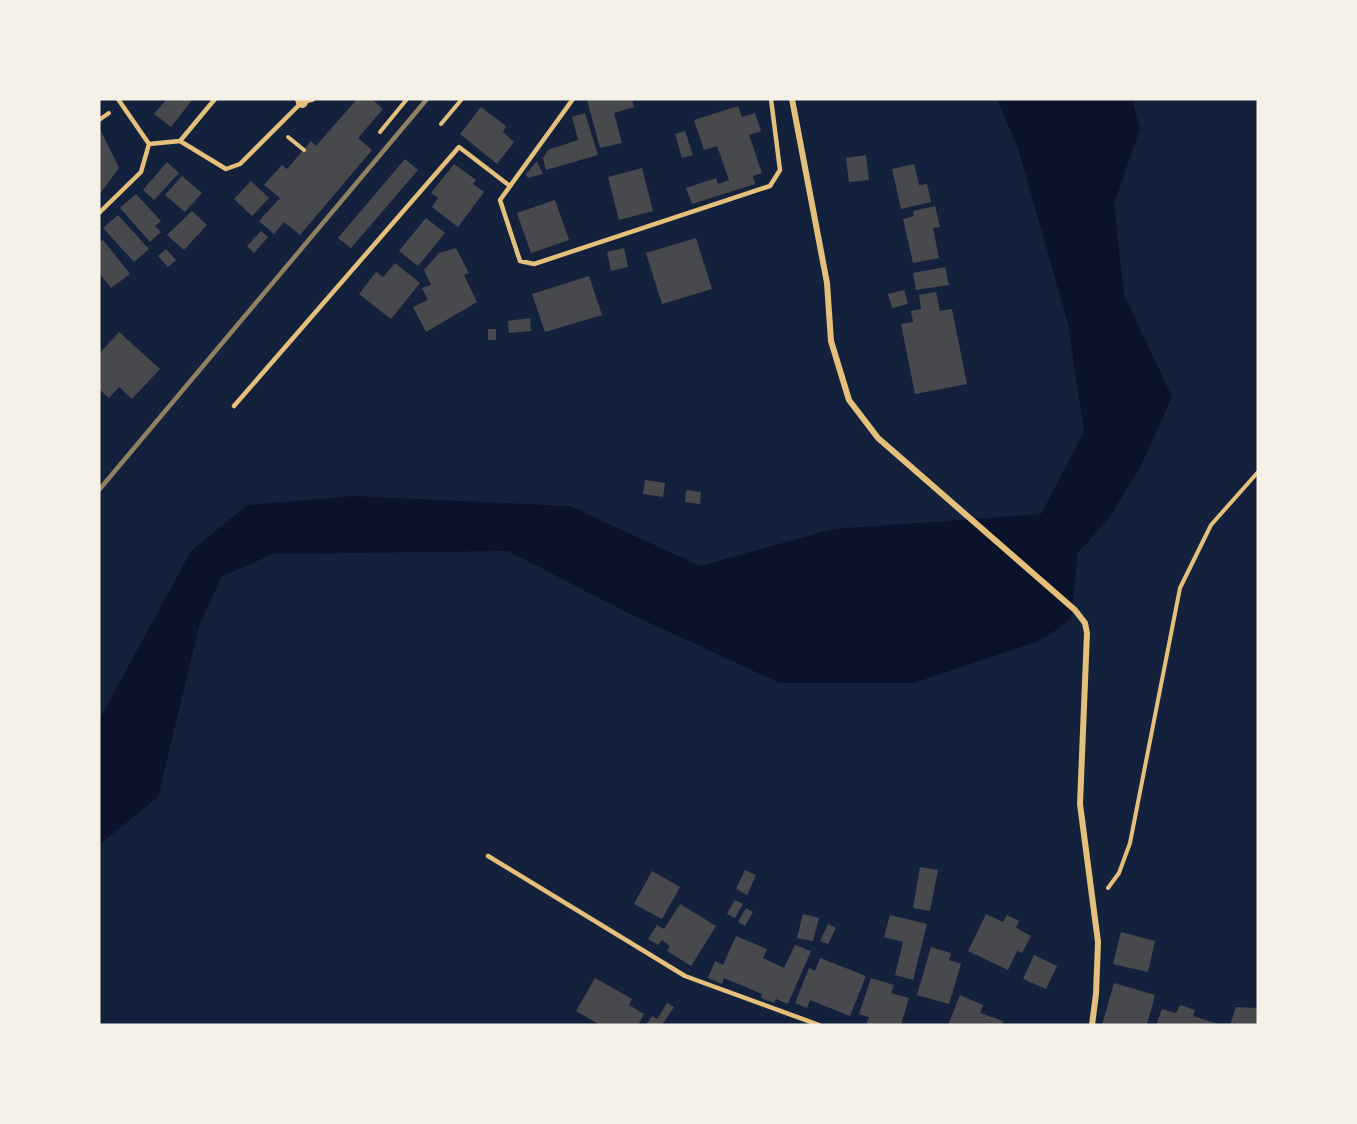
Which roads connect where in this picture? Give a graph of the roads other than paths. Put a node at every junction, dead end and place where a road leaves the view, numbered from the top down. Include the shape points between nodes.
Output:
1 (118, 99) edge
2 (215, 99) edge
3 (573, 99) edge
4 (771, 99) edge
5 (792, 99) edge
6 (305, 100) edge
7 (180, 141) junction
8 (149, 144) junction
9 (510, 186) junction
10 (99, 213) edge
11 (234, 406) dead end
12 (488, 856) dead end
13 (819, 1025) edge
14 (1092, 1025) edge

1 - 8 lane
2 - 7 lane
3 - 9 lane
4 - 9 lane via 780,170 770,186 534,264 520,261 500,200
5 - 14 street via 827,283 831,341 849,400 878,438 1075,610 1085,623 1080,804 1098,942
6 - 7 lane via 240,164 226,169
7 - 8 lane
8 - 10 lane via 141,172
9 - 11 lane via 459,147
12 - 13 lane via 685,976

